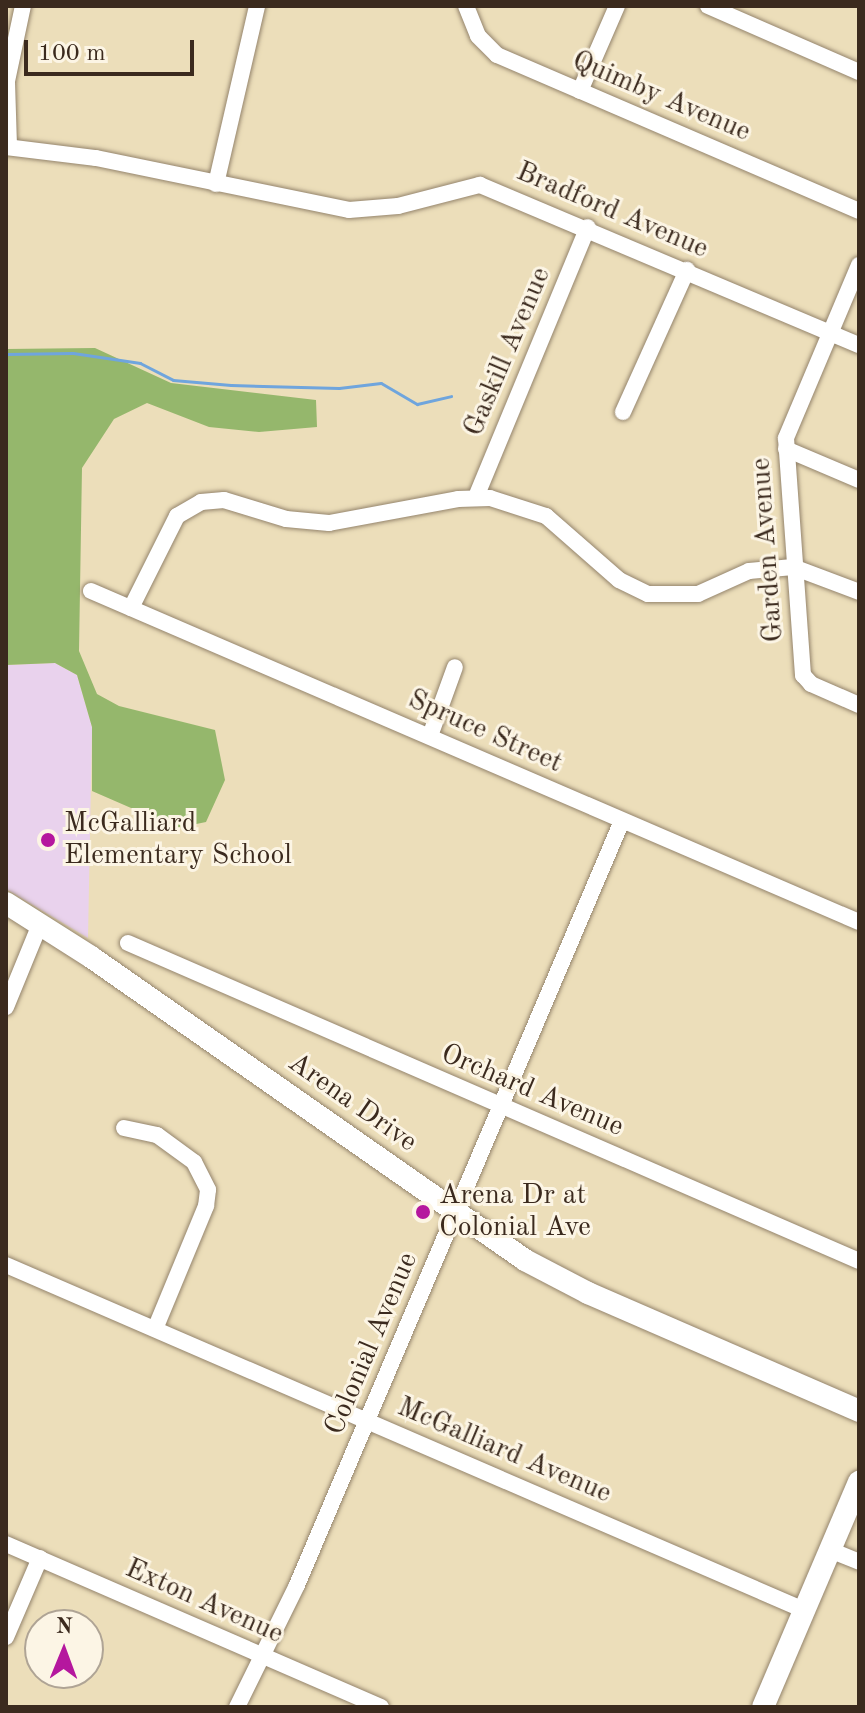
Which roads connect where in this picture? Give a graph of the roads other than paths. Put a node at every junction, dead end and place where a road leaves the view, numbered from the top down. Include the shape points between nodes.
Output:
1 (23, 6) edge
2 (257, 6) edge
3 (466, 6) edge
4 (617, 6) edge
5 (708, 6) edge
6 (732, 11) edge
7 (859, 72) edge
8 (580, 91) junction
9 (8, 147) edge
10 (216, 184) junction
11 (859, 211) edge
12 (588, 227) junction
13 (859, 265) edge
14 (687, 270) junction
15 (830, 333) junction
16 (859, 345) edge
17 (623, 412) dead end
18 (786, 449) junction
19 (859, 480) edge
20 (476, 497) junction
21 (793, 567) junction
22 (91, 591) dead end
23 (859, 592) edge
24 (131, 608) junction
25 (455, 667) dead end
26 (859, 705) edge
27 (430, 736) junction
28 (622, 821) junction
29 (6, 903) edge
30 (6, 910) edge
31 (859, 922) edge
32 (40, 924) junction
33 (128, 943) dead end
34 (6, 1007) edge
35 (502, 1106) junction
36 (124, 1128) dead end
37 (457, 1213) junction
38 (859, 1261) edge
39 (6, 1265) edge
40 (155, 1329) junction
41 (859, 1411) edge
42 (367, 1420) junction
43 (859, 1482) edge
44 (6, 1544) edge
45 (830, 1550) junction
46 (40, 1558) junction
47 (859, 1562) edge
48 (804, 1610) junction
49 (6, 1637) edge
50 (260, 1654) junction
51 (237, 1707) edge
52 (381, 1707) edge
53 (763, 1707) edge

1 - 9 street via 7,81
2 - 10 street
3 - 8 street, Quimby Avenue via 486,47
4 - 8 street
5 - 6 street
6 - 7 street
8 - 11 street, Quimby Avenue
9 - 10 street, Bradford Avenue via 96,158
10 - 12 street, Bradford Avenue via 349,210 398,206 480,185
12 - 14 street, Bradford Avenue
12 - 20 street, Gaskill Avenue
13 - 15 street, Garden Avenue
14 - 15 street, Bradford Avenue
14 - 17 street
15 - 16 street, Bradford Avenue
15 - 18 street, Garden Avenue
18 - 19 street
18 - 21 street, Garden Avenue
20 - 21 street via 511,501 546,516 619,580 648,594 698,594 749,571
20 - 24 street via 329,523 286,519 236,502 201,502 168,527
21 - 23 street
21 - 26 street, Garden Avenue via 803,675
22 - 24 street, Spruce Street
24 - 27 street, Spruce Street
25 - 27 street
27 - 28 street, Spruce Street
28 - 31 street, Spruce Street
28 - 35 street, Colonial Avenue
29 - 32 main road, Arena Drive
30 - 32 main road, Arena Drive
32 - 34 street
32 - 37 main road, Arena Drive
33 - 35 street, Orchard Avenue via 183,973
35 - 37 street, Colonial Avenue
35 - 38 street, Orchard Avenue
36 - 40 street via 157,1135 194,1162 208,1190
37 - 41 main road, Arena Drive via 559,1279
37 - 42 street, Colonial Avenue
39 - 40 street, McGalliard Avenue
40 - 42 street, McGalliard Avenue
42 - 48 street, McGalliard Avenue
42 - 50 street, Colonial Avenue via 297,1585
43 - 45 main road
44 - 46 street, Exton Avenue
45 - 47 street
45 - 48 main road
46 - 49 street
46 - 50 street, Exton Avenue
48 - 53 main road
50 - 51 street, Colonial Avenue
50 - 52 street, Exton Avenue

